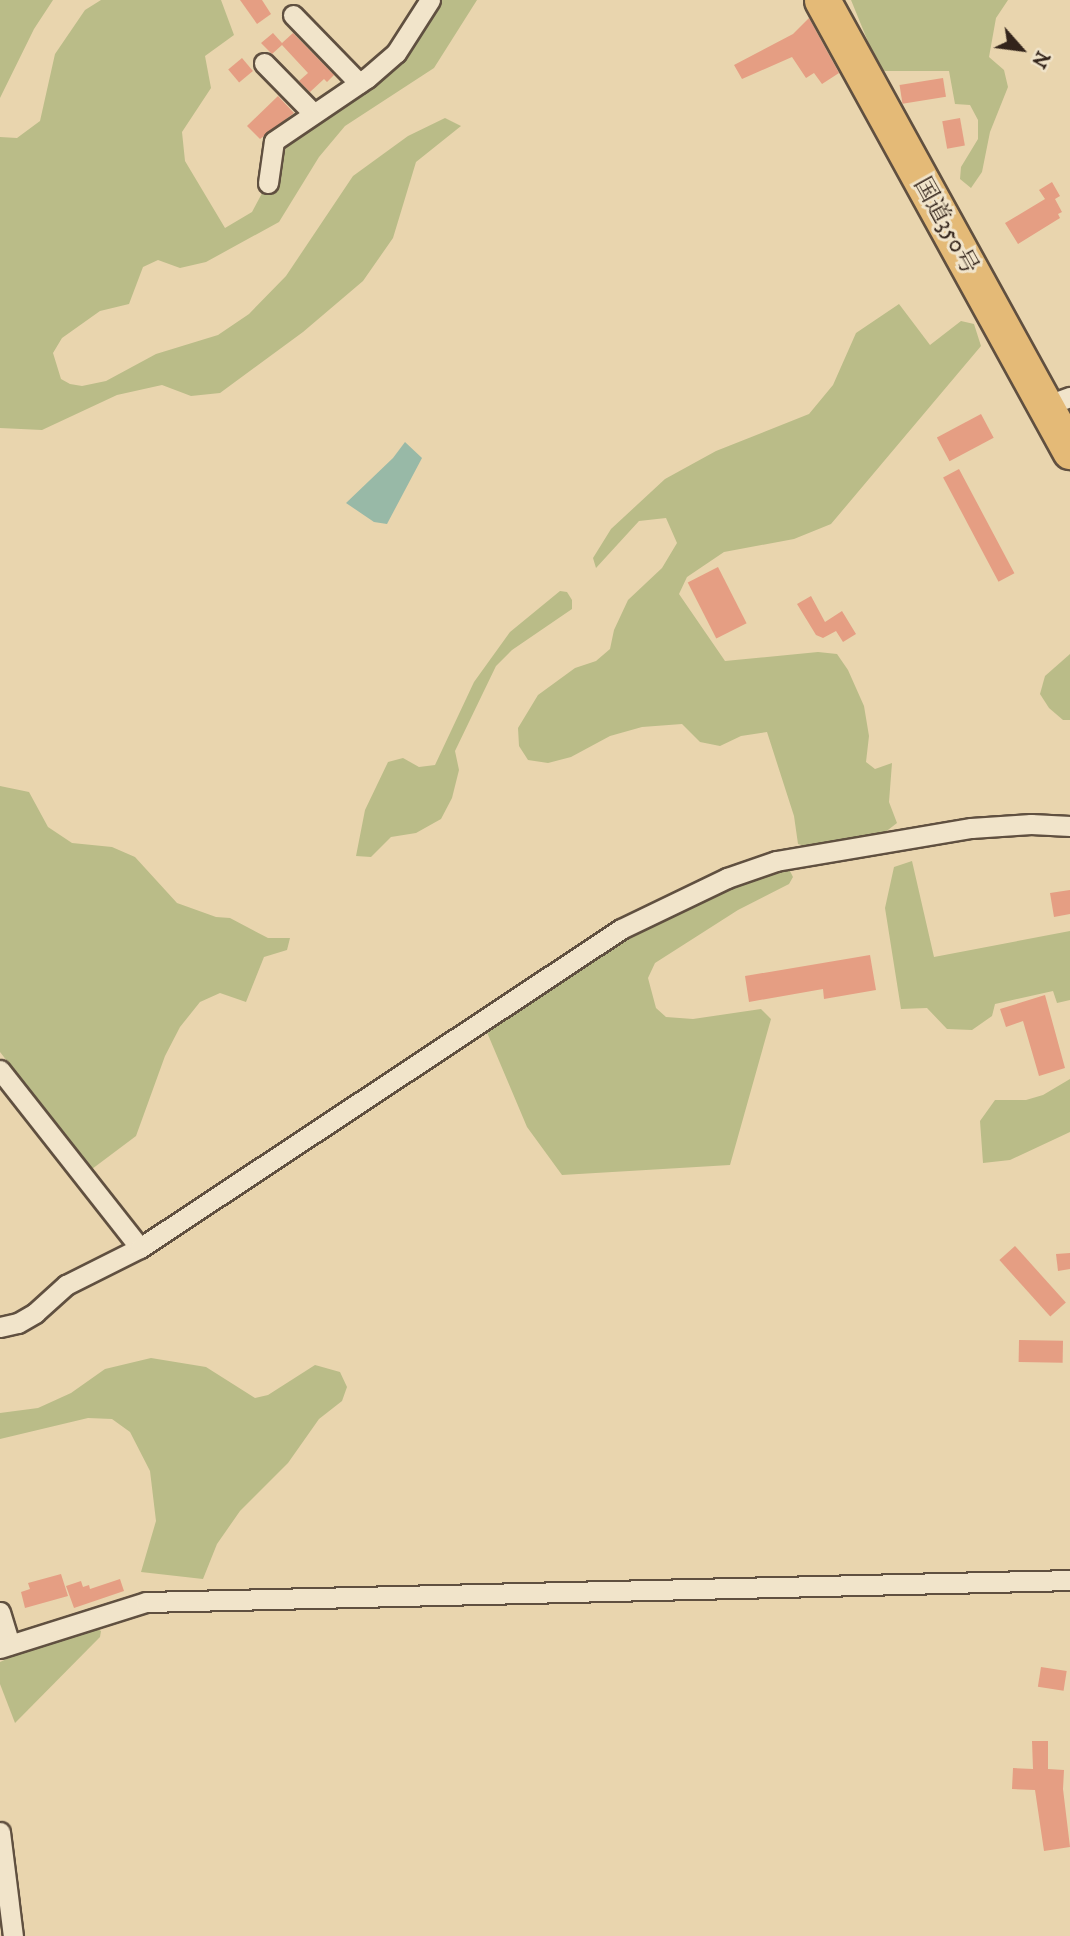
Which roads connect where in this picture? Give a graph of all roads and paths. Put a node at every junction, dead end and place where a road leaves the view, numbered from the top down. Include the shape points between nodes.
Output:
1 (430, 0) edge
2 (822, 0) edge
3 (293, 15) dead end
4 (264, 63) dead end
5 (359, 83) junction
6 (313, 113) junction
7 (268, 183) dead end
8 (1057, 402) edge
9 (1070, 451) edge
10 (1070, 826) edge
11 (0, 1070) edge
12 (140, 1248) junction
13 (0, 1327) edge
14 (1070, 1580) edge
15 (0, 1612) edge
16 (5, 1646) edge
17 (0, 1832) edge
18 (13, 1936) edge

1 - 5 street via 396,53
2 - 8 highway, 国道350号
3 - 5 street
4 - 6 street
5 - 6 street
6 - 7 street via 274,141
8 - 9 highway, 国道350号
10 - 12 street via 971,828 776,861 727,878 621,929
11 - 12 street
12 - 13 street via 65,1285 18,1323
14 - 16 street via 146,1602
15 - 16 street
17 - 18 street

